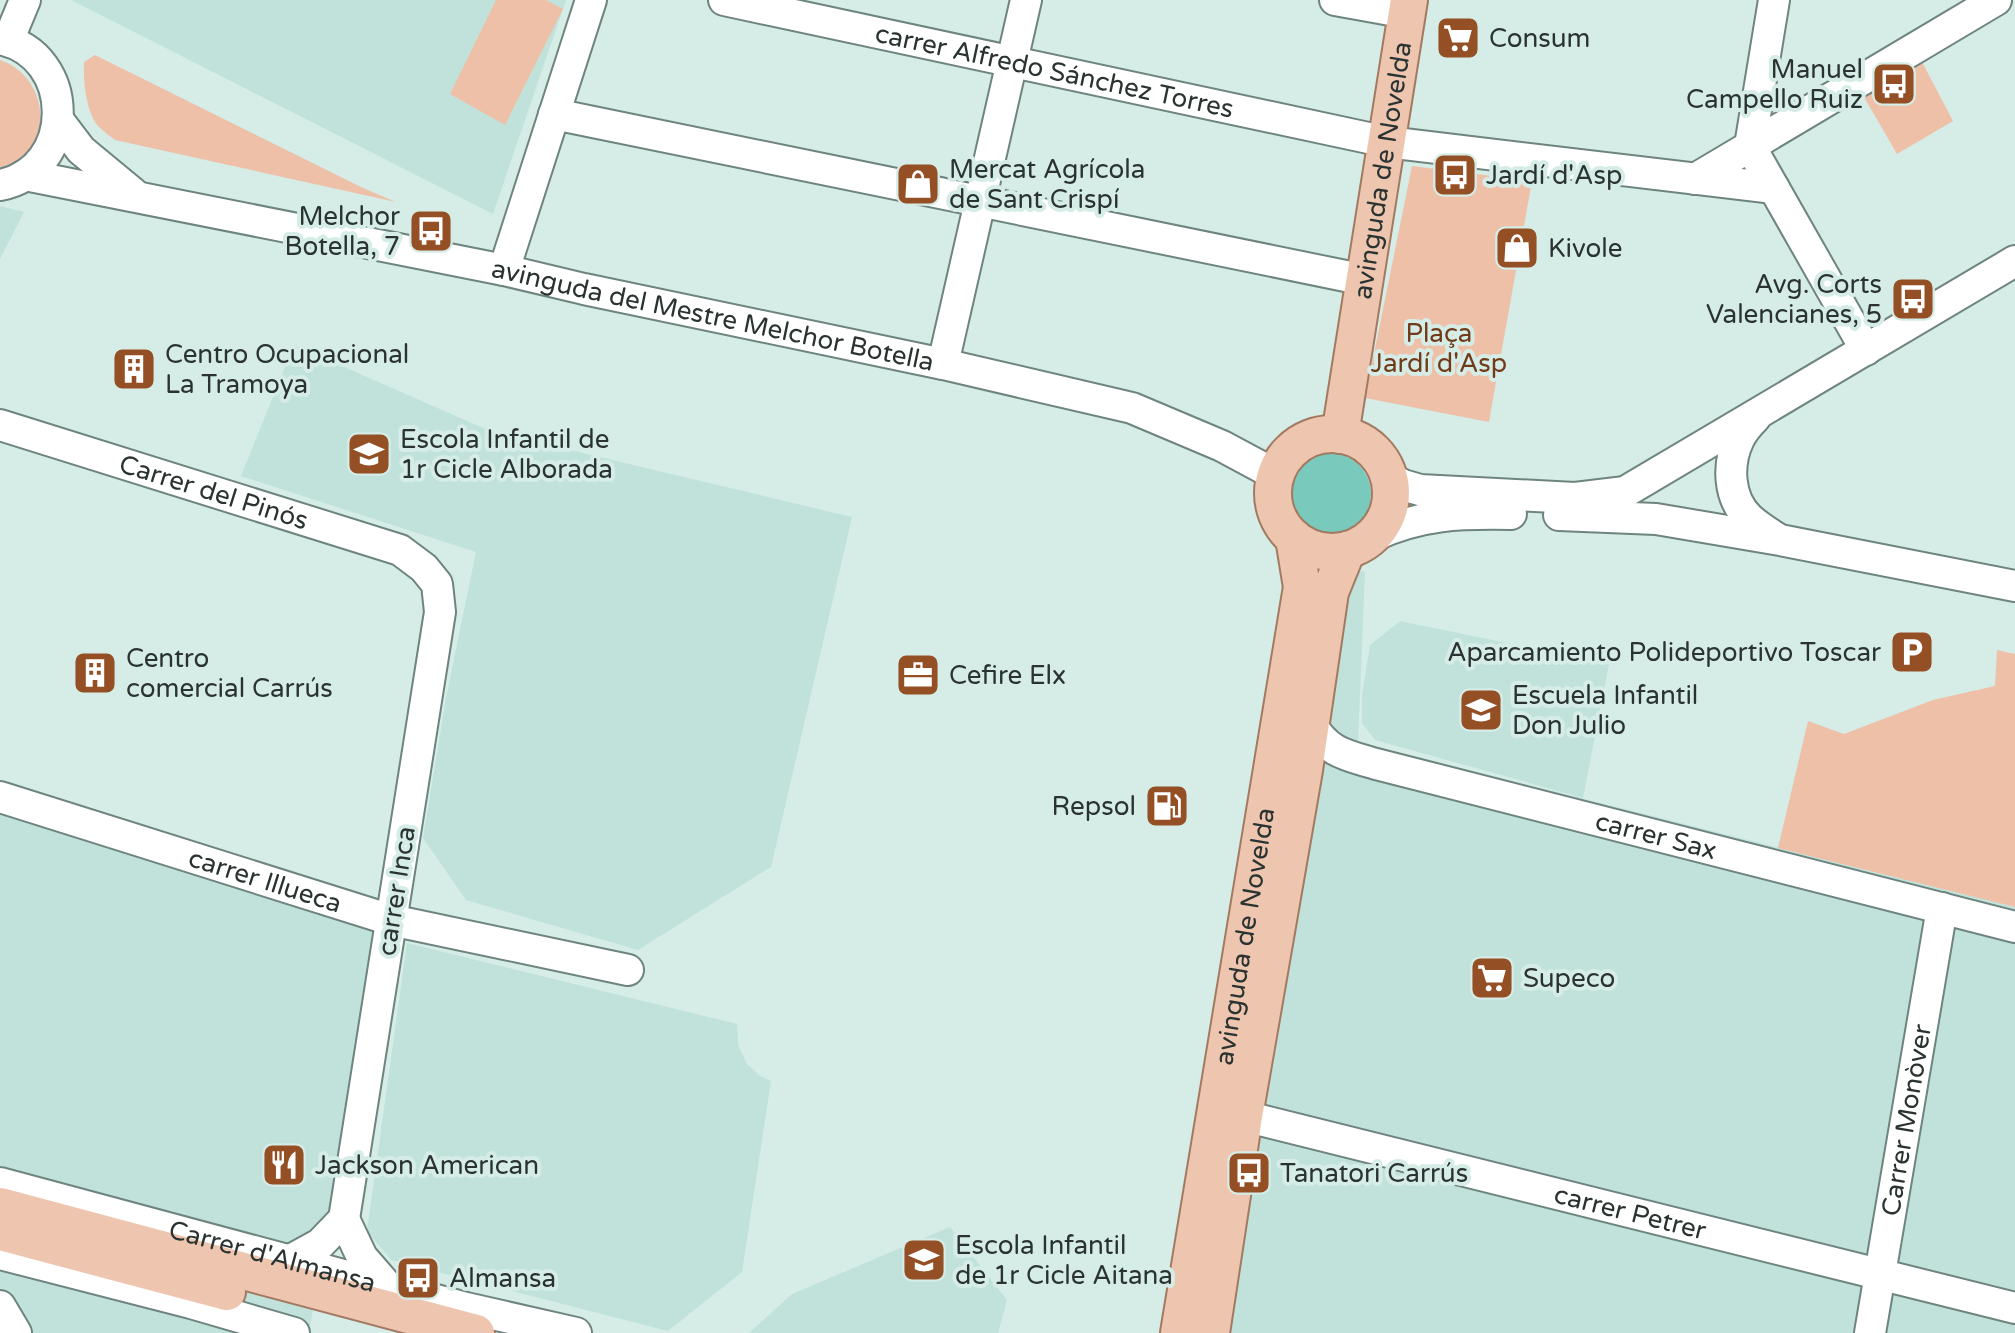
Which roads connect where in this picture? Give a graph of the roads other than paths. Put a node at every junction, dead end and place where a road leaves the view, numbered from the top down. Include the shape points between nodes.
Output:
1 (25, 0) edge
2 (591, 0) edge
3 (724, 0) edge
4 (1026, 0) edge
5 (1335, 0) edge
6 (1774, 0) edge
7 (1996, 0) edge
8 (1408, 6) edge
9 (4, 40) edge
10 (1011, 62) junction
11 (554, 114) junction
12 (59, 121) junction
13 (1387, 142) junction
14 (1750, 146) junction
15 (1695, 179) junction
16 (12, 180) edge
17 (1774, 188) junction
18 (138, 197) junction
19 (980, 201) junction
20 (2015, 261) edge
21 (504, 270) junction
22 (1365, 280) junction
23 (1866, 350) junction
24 (943, 364) junction
25 (1756, 416) junction
26 (0, 425) edge
27 (1340, 435) junction
28 (1276, 475) junction
29 (1389, 478) junction
30 (1294, 538) junction
31 (1780, 540) junction
32 (1360, 543) junction
33 (424, 568) joint
34 (2015, 586) edge
35 (1311, 724) junction
36 (0, 797) edge
37 (1942, 908) junction
38 (391, 920) junction
39 (2015, 927) edge
40 (628, 970) dead end
41 (1244, 1116) junction
42 (0, 1183) edge
43 (0, 1206) edge
44 (344, 1219) junction
45 (0, 1232) edge
46 (0, 1254) edge
47 (289, 1261) junction
48 (1879, 1275) junction
49 (388, 1287) junction
50 (0, 1306) edge
51 (2015, 1308) edge
52 (549, 1329) edge
53 (278, 1330) edge
54 (16, 1333) edge
55 (387, 1333) edge
56 (476, 1333) edge
57 (576, 1333) edge
58 (1179, 1333) edge
59 (1211, 1333) edge
60 (1870, 1333) edge

1 - 9 street
2 - 11 street
3 - 10 street, carrer Alfredo Sánchez Torres
4 - 10 street
5 - 8 street
6 - 14 street
7 - 14 street
8 - 13 main road, avinguda de Novelda
9 - 12 street via 43,66 56,92
10 - 13 street, carrer Alfredo Sánchez Torres
10 - 19 street
11 - 19 street
11 - 21 street
12 - 16 street via 42,161
12 - 18 street, avinguda del Mestre Melchor Botella via 81,150
13 - 15 street, carrer Alfredo Sánchez Torres
13 - 22 main road, avinguda de Novelda
14 - 15 street
14 - 17 street
15 - 17 street, carrer Alfredo Sánchez Torres
16 - 18 street, avinguda del Mestre Melchor Botella
17 - 23 street
18 - 21 street, avinguda del Mestre Melchor Botella
19 - 22 street
19 - 24 street
20 - 23 street
21 - 24 street, avinguda del Mestre Melchor Botella
22 - 27 main road, avinguda de Novelda
23 - 25 street
24 - 28 street, avinguda del Mestre Melchor Botella via 1132,408
25 - 29 street via 1625,492 1575,498 1420,490
25 - 31 street via 1740,436 1731,476 1747,516
26 - 33 street, Carrer del Pinós via 400,550
27 - 28 main road via 1317,436 1296,446
27 - 29 main road via 1372,449
28 - 30 main road via 1276,509
29 - 32 main road via 1391,499 1385,519
30 - 32 main road via 1314,549 1336,552
30 - 58 main road, avinguda de Novelda via 1302,587
31 - 32 street via 1638,517 1493,513 1416,519
31 - 34 street
32 - 35 main road, avinguda de Novelda via 1330,592
33 - 38 street, carrer Inca via 437,584 440,612
35 - 37 street, carrer Sax via 1336,752
35 - 41 main road, avinguda de Novelda
36 - 38 street, carrer Illueca
37 - 39 street, carrer Sax
37 - 48 street, Carrer Monòver
38 - 40 street, carrer Illueca
38 - 44 street, carrer Inca
41 - 48 street, carrer Petrer
41 - 59 main road, avinguda de Novelda
42 - 47 street, Carrer d'Almansa
43 - 56 main road
44 - 47 street via 320,1244
44 - 49 street via 362,1257
45 - 55 main road, Carrer d'Almansa
46 - 53 street
47 - 49 street, Carrer d'Almansa
48 - 51 street, carrer Petrer
48 - 60 street, Carrer Monòver
49 - 52 street, Carrer d'Almansa
50 - 54 street
52 - 57 street, Carrer d'Almansa

